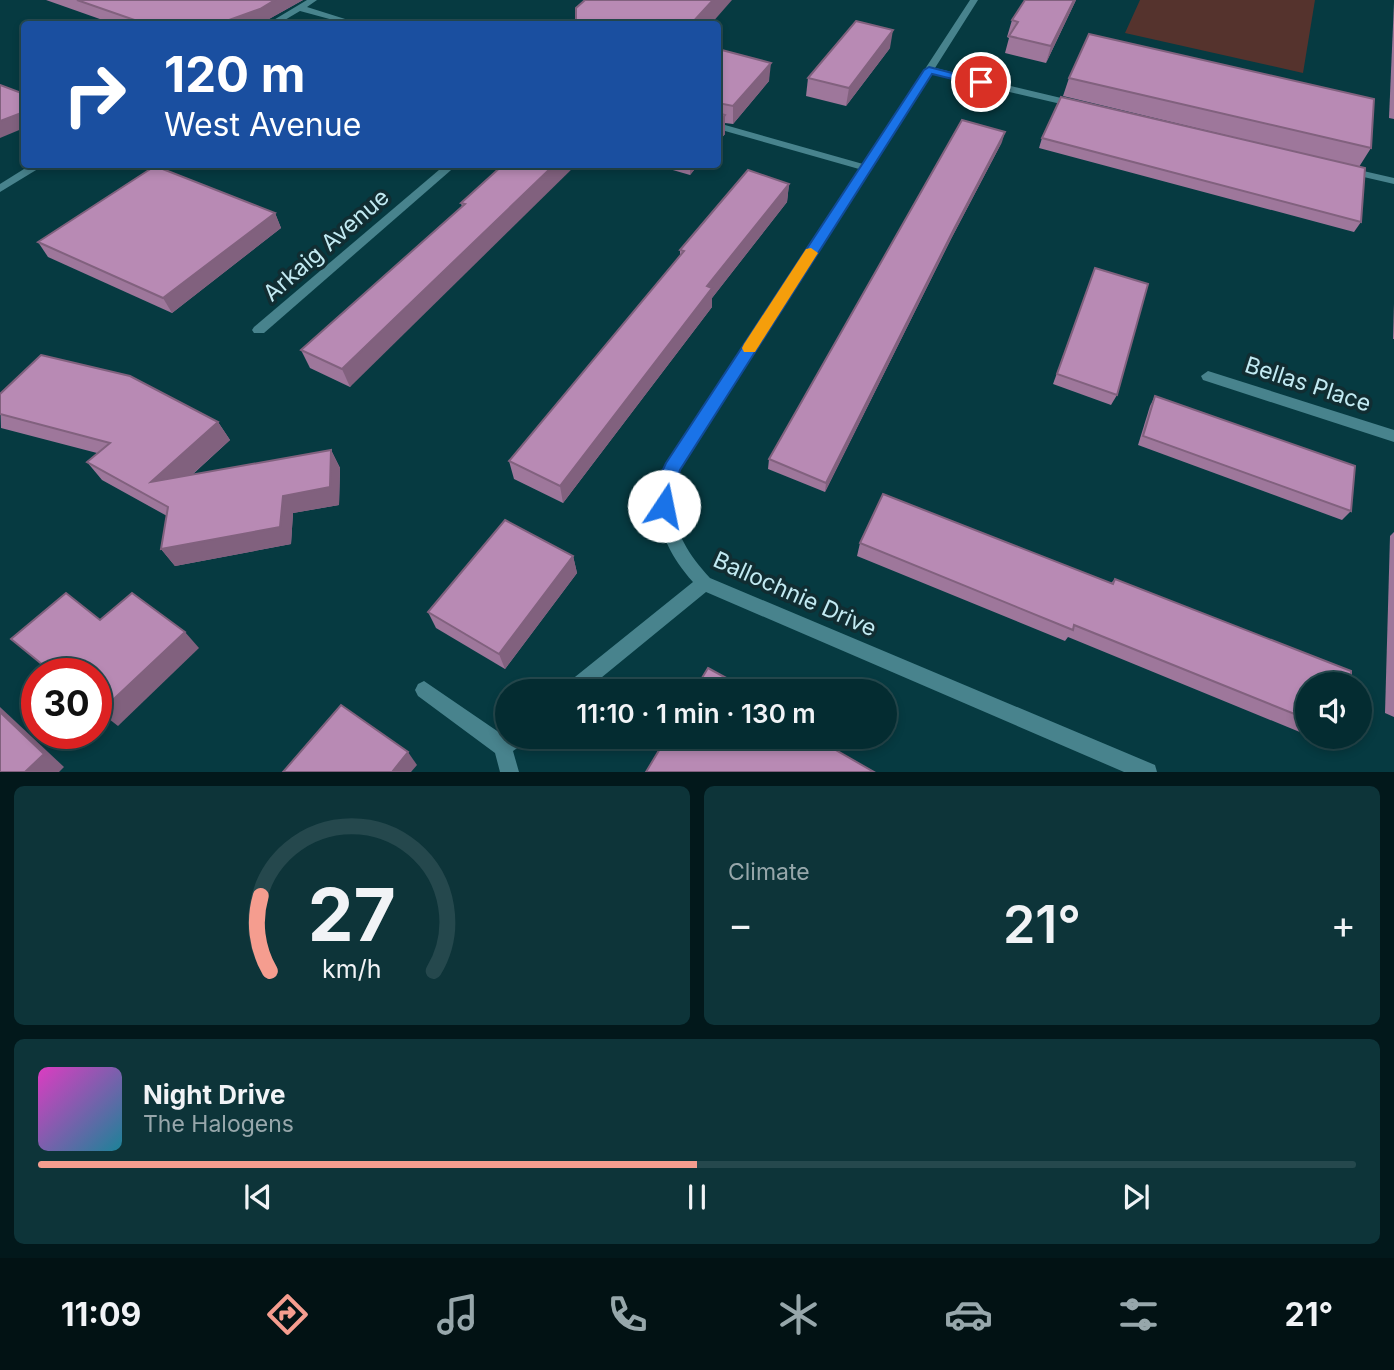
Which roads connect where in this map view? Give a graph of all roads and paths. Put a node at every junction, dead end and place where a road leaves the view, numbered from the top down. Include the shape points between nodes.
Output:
1 (313, 0) edge
2 (974, 0) edge
3 (299, 8) junction
4 (277, 21) edge
5 (345, 21) edge
6 (929, 70) junction
7 (1089, 108) edge
8 (721, 127) edge
9 (1328, 165) edge
10 (34, 168) edge
11 (448, 168) edge
12 (866, 168) junction
13 (1394, 181) edge
14 (0, 189) edge
15 (259, 330) dead end
16 (1208, 376) dead end
17 (1394, 436) edge
18 (704, 583) junction
19 (586, 679) edge
20 (424, 691) dead end
21 (495, 734) edge
22 (509, 749) edge
23 (510, 772) edge
24 (1148, 772) edge

1 - 3 street
2 - 6 street, Ballochnie Drive
3 - 4 street
3 - 5 street
6 - 7 street
6 - 12 street, Ballochnie Drive
8 - 12 street
9 - 13 street
10 - 14 street
11 - 15 street, Arkaig Avenue
12 - 18 street, Ballochnie Drive via 672,468 664,506 667,526 687,566
16 - 17 street, Bellas Place
18 - 19 street
18 - 24 street, Ballochnie Drive
20 - 21 street
22 - 23 street

